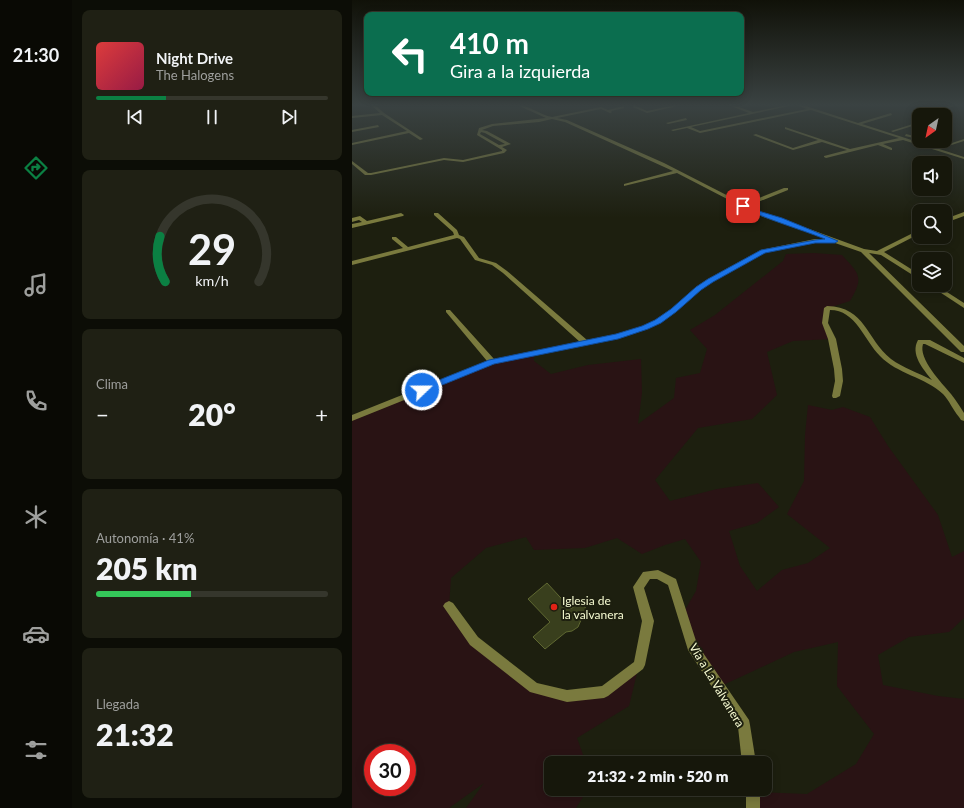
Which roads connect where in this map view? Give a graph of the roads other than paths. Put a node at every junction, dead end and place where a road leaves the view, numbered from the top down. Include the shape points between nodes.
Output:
1 (493, 143) edge
2 (507, 143) edge
3 (613, 143) edge
4 (776, 143) edge
5 (815, 143) edge
6 (826, 143) edge
7 (884, 143) edge
8 (915, 143) edge
9 (955, 143) edge
10 (877, 144) junction
11 (499, 146) junction
12 (891, 149) dead end
13 (850, 150) junction
14 (954, 150) junction
15 (947, 153) junction
16 (964, 154) edge
17 (826, 157) dead end
18 (964, 158) edge
19 (352, 162) edge
20 (676, 172) junction
21 (626, 185) dead end
22 (786, 189) dead end
23 (743, 206) junction
24 (436, 214) dead end
25 (964, 214) edge
26 (401, 216) dead end
27 (952, 218) edge
28 (352, 220) edge
29 (366, 223) junction
30 (352, 226) edge
31 (457, 236) junction
32 (822, 236) junction
33 (912, 236) edge
34 (394, 238) dead end
35 (815, 241) junction
36 (835, 241) junction
37 (407, 248) junction
38 (862, 252) junction
39 (879, 252) junction
40 (352, 263) edge
41 (912, 273) edge
42 (943, 292) edge
43 (964, 306) edge
44 (448, 311) dead end
45 (585, 342) junction
46 (964, 350) edge
47 (964, 361) edge
48 (492, 362) junction
49 (945, 392) junction
50 (836, 396) dead end
51 (352, 418) edge
52 (964, 418) edge
53 (449, 606) dead end
54 (748, 756) edge
55 (753, 796) edge
56 (753, 808) edge

1 - 11 street
2 - 11 street via 509,144
3 - 20 street
4 - 5 street via 793,149
6 - 13 street
7 - 10 street
8 - 15 street
9 - 14 street via 942,147
10 - 12 street
10 - 13 street
11 - 19 street via 505,150 463,161 444,159 371,174 367,174
13 - 17 street
14 - 15 street
14 - 16 street
15 - 18 street
20 - 21 street
20 - 23 street
22 - 23 street
23 - 32 street
24 - 31 street via 455,231
25 - 27 street
26 - 29 street
28 - 29 street via 360,218
29 - 30 street
31 - 37 street
31 - 45 street via 462,238 477,259 494,264 505,272
32 - 35 street
32 - 36 street
33 - 39 street
34 - 37 street
35 - 36 street
35 - 45 street via 763,251 698,288 658,322 618,336
36 - 38 street
37 - 40 street
38 - 39 street
38 - 46 street
39 - 41 street
42 - 43 street
44 - 48 street
45 - 48 street
47 - 49 street via 927,342 920,341 918,344 917,348 925,366
48 - 51 street
49 - 50 street via 888,360 875,347 858,322 843,309 835,307 826,310 825,323 832,339 838,369
49 - 52 street
53 - 54 street, Vía a La Valvanera via 474,641 534,688 567,696 604,692 639,664 648,621 638,587 647,575 658,574 672,582 692,646 744,725
55 - 56 street

